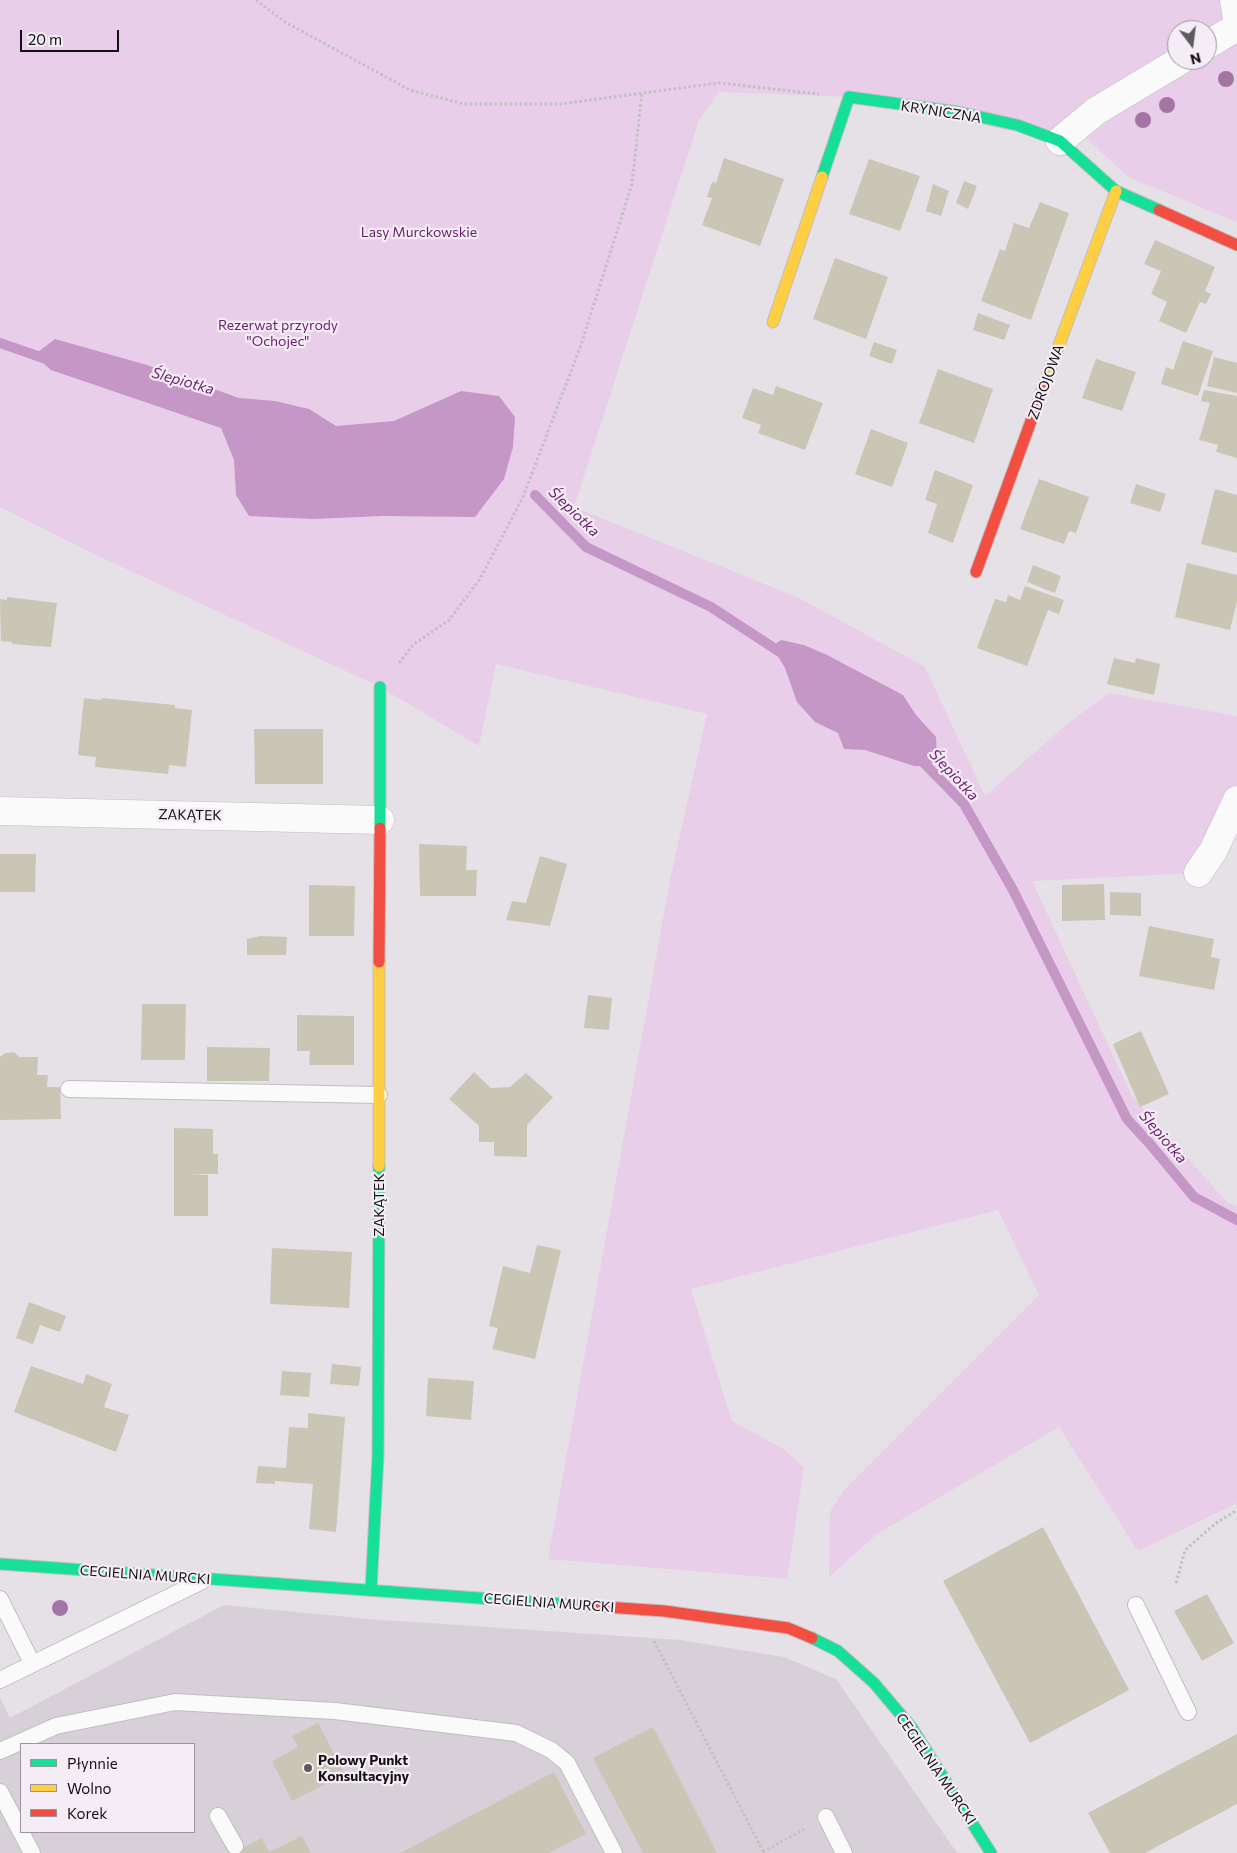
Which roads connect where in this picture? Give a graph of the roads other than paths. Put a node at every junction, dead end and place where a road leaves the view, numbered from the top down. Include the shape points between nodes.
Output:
1 (1234, 0) edge
2 (1237, 18) edge
3 (1237, 27) edge
4 (1217, 39) edge
5 (1167, 68) edge
6 (1060, 141) junction
7 (1116, 191) junction
8 (1237, 245) edge
9 (773, 322) dead end
10 (976, 572) dead end
11 (380, 686) road end
12 (1237, 800) edge
13 (0, 811) edge
14 (380, 820) junction
15 (1198, 873) dead end
16 (69, 1088) dead end
17 (380, 1094) junction
18 (0, 1564) edge
19 (206, 1579) junction
20 (371, 1590) junction
21 (0, 1599) edge
22 (1136, 1604) dead end
23 (32, 1663) junction
24 (0, 1680) edge
25 (1188, 1712) dead end
26 (0, 1751) edge
27 (0, 1792) edge
28 (218, 1816) dead end
29 (826, 1817) dead end
30 (20, 1830) edge
31 (22, 1833) edge
32 (235, 1846) dead end
33 (32, 1853) edge
34 (614, 1853) edge
35 (844, 1853) edge
36 (992, 1853) edge

1 - 2 street
3 - 4 street
5 - 6 street via 1096,111
6 - 7 street, KRYNICZNA
6 - 9 street, KRYNICZNA via 1017,125 958,112 849,97
7 - 8 street, KRYNICZNA
7 - 10 street, ZDROJOWA
11 - 14 street, ZAKĄTEK
12 - 15 street via 1213,851
13 - 14 street, ZAKĄTEK
14 - 17 street, ZAKĄTEK
16 - 17 lane
17 - 20 street, ZAKĄTEK via 378,1456
18 - 19 street, CEGIELNIA MURCKI
19 - 20 street, CEGIELNIA MURCKI
19 - 23 lane
20 - 36 street, CEGIELNIA MURCKI via 652,1610 788,1628 803,1633 838,1651 874,1683 912,1728
21 - 23 lane
22 - 25 lane
23 - 24 lane
26 - 34 lane via 56,1726 174,1702 335,1711 516,1733 551,1750 567,1763
27 - 30 lane
28 - 32 lane
29 - 35 lane
31 - 33 lane

